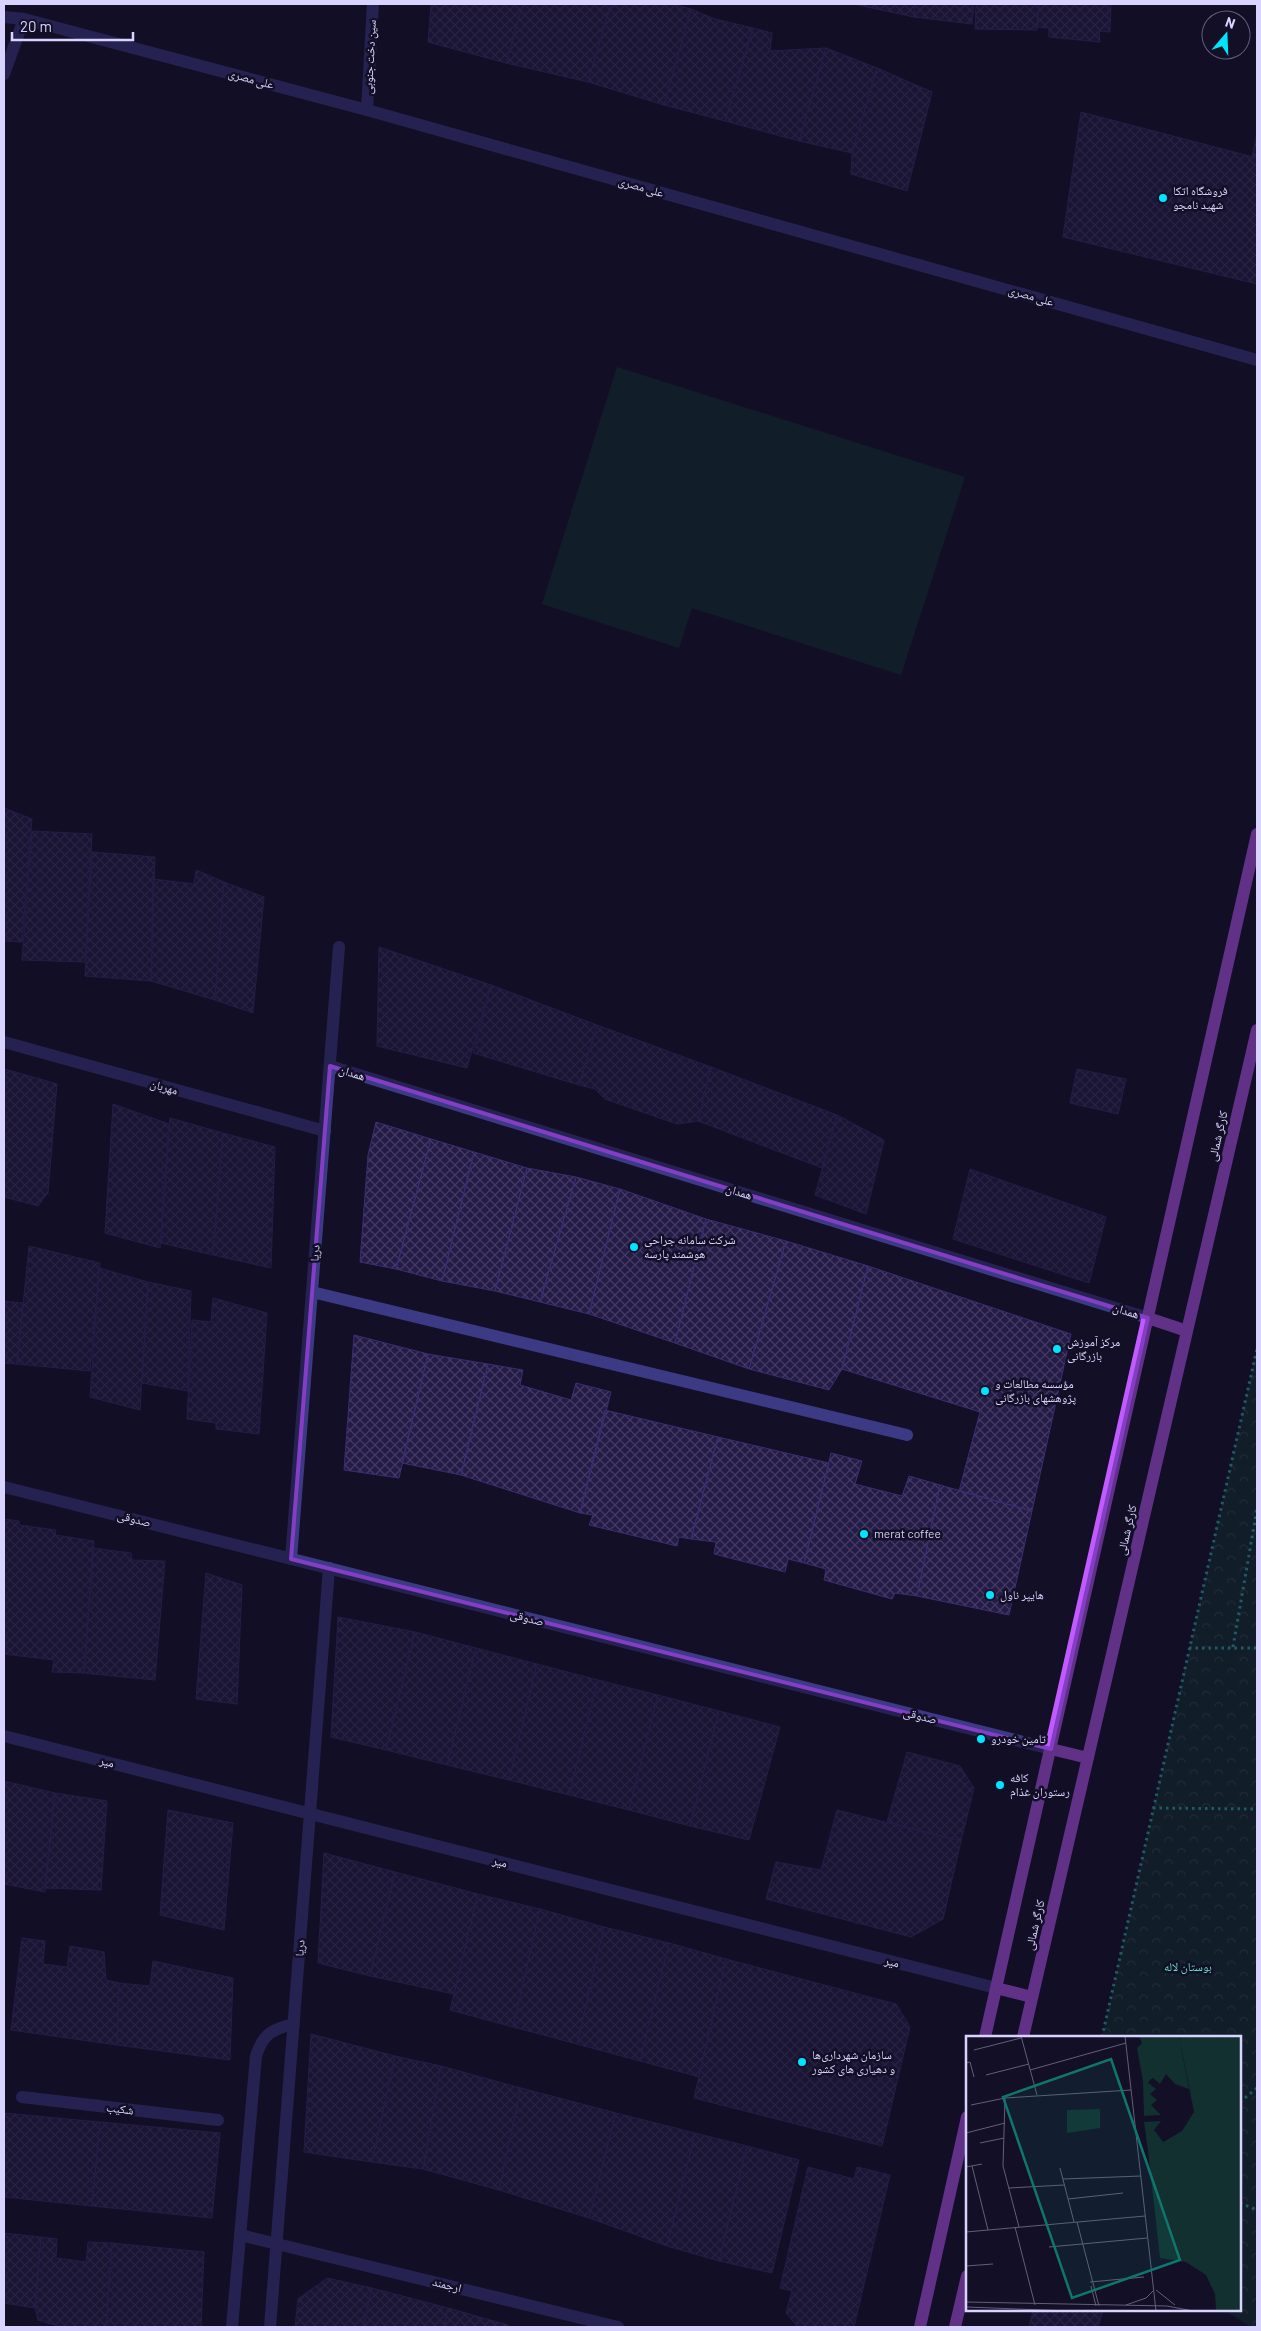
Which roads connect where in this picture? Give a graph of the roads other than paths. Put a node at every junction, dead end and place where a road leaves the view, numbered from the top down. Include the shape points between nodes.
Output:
1 (373, 4) edge
2 (4, 16) edge
3 (24, 19) junction
4 (4, 74) edge
5 (367, 110) junction
6 (1257, 360) edge
7 (1257, 834) edge
8 (339, 947) dead end
9 (1257, 1030) edge
10 (4, 1042) edge
11 (330, 1066) junction
12 (325, 1131) junction
13 (312, 1292) junction
14 (1148, 1318) junction
15 (1187, 1330) junction
16 (907, 1435) dead end
17 (4, 1487) edge
18 (291, 1559) junction
19 (329, 1568) junction
20 (4, 1736) edge
21 (1051, 1749) junction
22 (1088, 1758) junction
23 (310, 1813) junction
24 (996, 1988) junction
25 (1032, 1997) junction
26 (294, 2024) junction
27 (985, 2036) edge
28 (1023, 2036) edge
29 (22, 2097) dead end
30 (218, 2120) dead end
31 (966, 2121) edge
32 (240, 2234) junction
33 (276, 2243) junction
34 (966, 2280) edge
35 (232, 2327) edge
36 (270, 2327) edge
37 (618, 2327) edge
38 (920, 2327) edge
39 (955, 2327) edge

1 - 5 street, سین دخت جنوبی
2 - 3 street, علی مصری
3 - 4 street
3 - 5 street, علی مصری
5 - 6 street, علی مصری
7 - 14 main road
8 - 11 street, دریا
9 - 15 main road, کارگر شمالی
10 - 12 street, مهربان
11 - 12 street, دریا
11 - 14 street, همدان
12 - 13 street, دریا
13 - 16 street
13 - 18 street, دریا
14 - 15 main road
14 - 21 main road
15 - 22 main road, کارگر شمالی
17 - 18 street, صدوقی
18 - 19 street, صدوقی
19 - 21 street, صدوقی
19 - 23 street, دریا
20 - 23 street, میر
21 - 22 main road
21 - 24 main road
22 - 25 main road, کارگر شمالی
23 - 24 street, میر
23 - 26 street, دریا
24 - 25 main road
24 - 27 main road
25 - 28 main road, کارگر شمالی
26 - 32 street via 276,2028 266,2036 256,2056
26 - 33 street, دریا
29 - 30 street, شکیب
31 - 38 main road
32 - 33 street, ارجمند
32 - 35 street
33 - 36 street, دریا
33 - 37 street, ارجمند
34 - 39 main road

